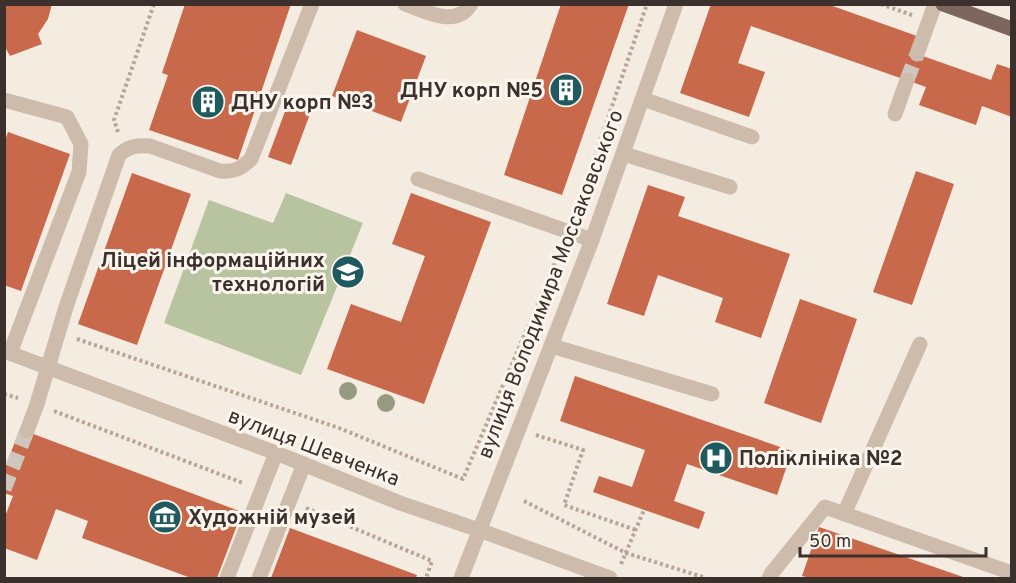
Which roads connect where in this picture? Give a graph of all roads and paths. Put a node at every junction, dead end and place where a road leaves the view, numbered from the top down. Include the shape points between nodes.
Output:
1 (154, 4) edge
2 (312, 4) edge
3 (405, 4) edge
4 (471, 4) edge
5 (676, 4) edge
6 (935, 4) edge
7 (944, 4) edge
8 (1011, 29) edge
9 (917, 54) tunnel mouth
10 (908, 80) tunnel mouth
11 (643, 99) junction
12 (4, 100) edge
13 (895, 114) dead end
14 (752, 137) dead end
15 (127, 148) junction
16 (624, 154) junction
17 (418, 179) dead end
18 (730, 187) dead end
19 (592, 240) junction
20 (59, 333) junction
21 (920, 344) dead end
22 (552, 346) junction
23 (7, 352) edge
24 (46, 368) junction
25 (4, 394) edge
26 (712, 394) dead end
27 (37, 404) junction
28 (518, 429) junction
29 (27, 432) tunnel mouth
30 (276, 453) junction
31 (304, 464) junction
32 (463, 479) dead end
33 (261, 490) junction
34 (289, 501) junction
35 (524, 501) dead end
36 (644, 510) dead end
37 (844, 514) junction
38 (479, 530) junction
39 (636, 530) junction
40 (626, 553) junction
41 (1009, 572) dead end
42 (615, 574) edge
43 (227, 579) edge
44 (259, 579) edge
45 (426, 579) edge
46 (461, 579) edge
47 (706, 579) edge
48 (770, 579) edge

1 - 15 path via 114,120
2 - 15 street via 251,159 242,168 220,171 150,146
3 - 4 street via 450,18 467,11
5 - 11 street, вулиця Володимира Моссаковського
6 - 9 street
7 - 8 main road
10 - 13 street
11 - 14 street
11 - 16 street, вулиця Володимира Моссаковського
12 - 23 street via 67,117 81,144 79,172
15 - 20 street via 119,155
16 - 18 street
16 - 19 street, вулиця Володимира Моссаковського
17 - 19 street
19 - 22 street, вулиця Володимира Моссаковського
20 - 24 street
20 - 32 path via 339,428
21 - 37 street
22 - 26 street
22 - 28 street, вулиця Володимира Моссаковського
23 - 24 street, вулиця Шевченка
24 - 27 street
24 - 30 street, вулиця Шевченка
25 - 27 path
27 - 29 street
27 - 33 path
28 - 38 street, вулиця Володимира Моссаковського
28 - 39 path via 583,450 564,505
30 - 31 street, вулиця Шевченка
30 - 33 street
31 - 34 street
31 - 38 street, вулиця Шевченка
33 - 43 street
34 - 44 street
34 - 45 path via 432,561
35 - 40 path
36 - 39 path
37 - 41 street
37 - 48 street via 825,507
38 - 42 street, вулиця Шевченка
38 - 46 street, вулиця Володимира Моссаковського
39 - 40 path
40 - 42 path
40 - 47 path

